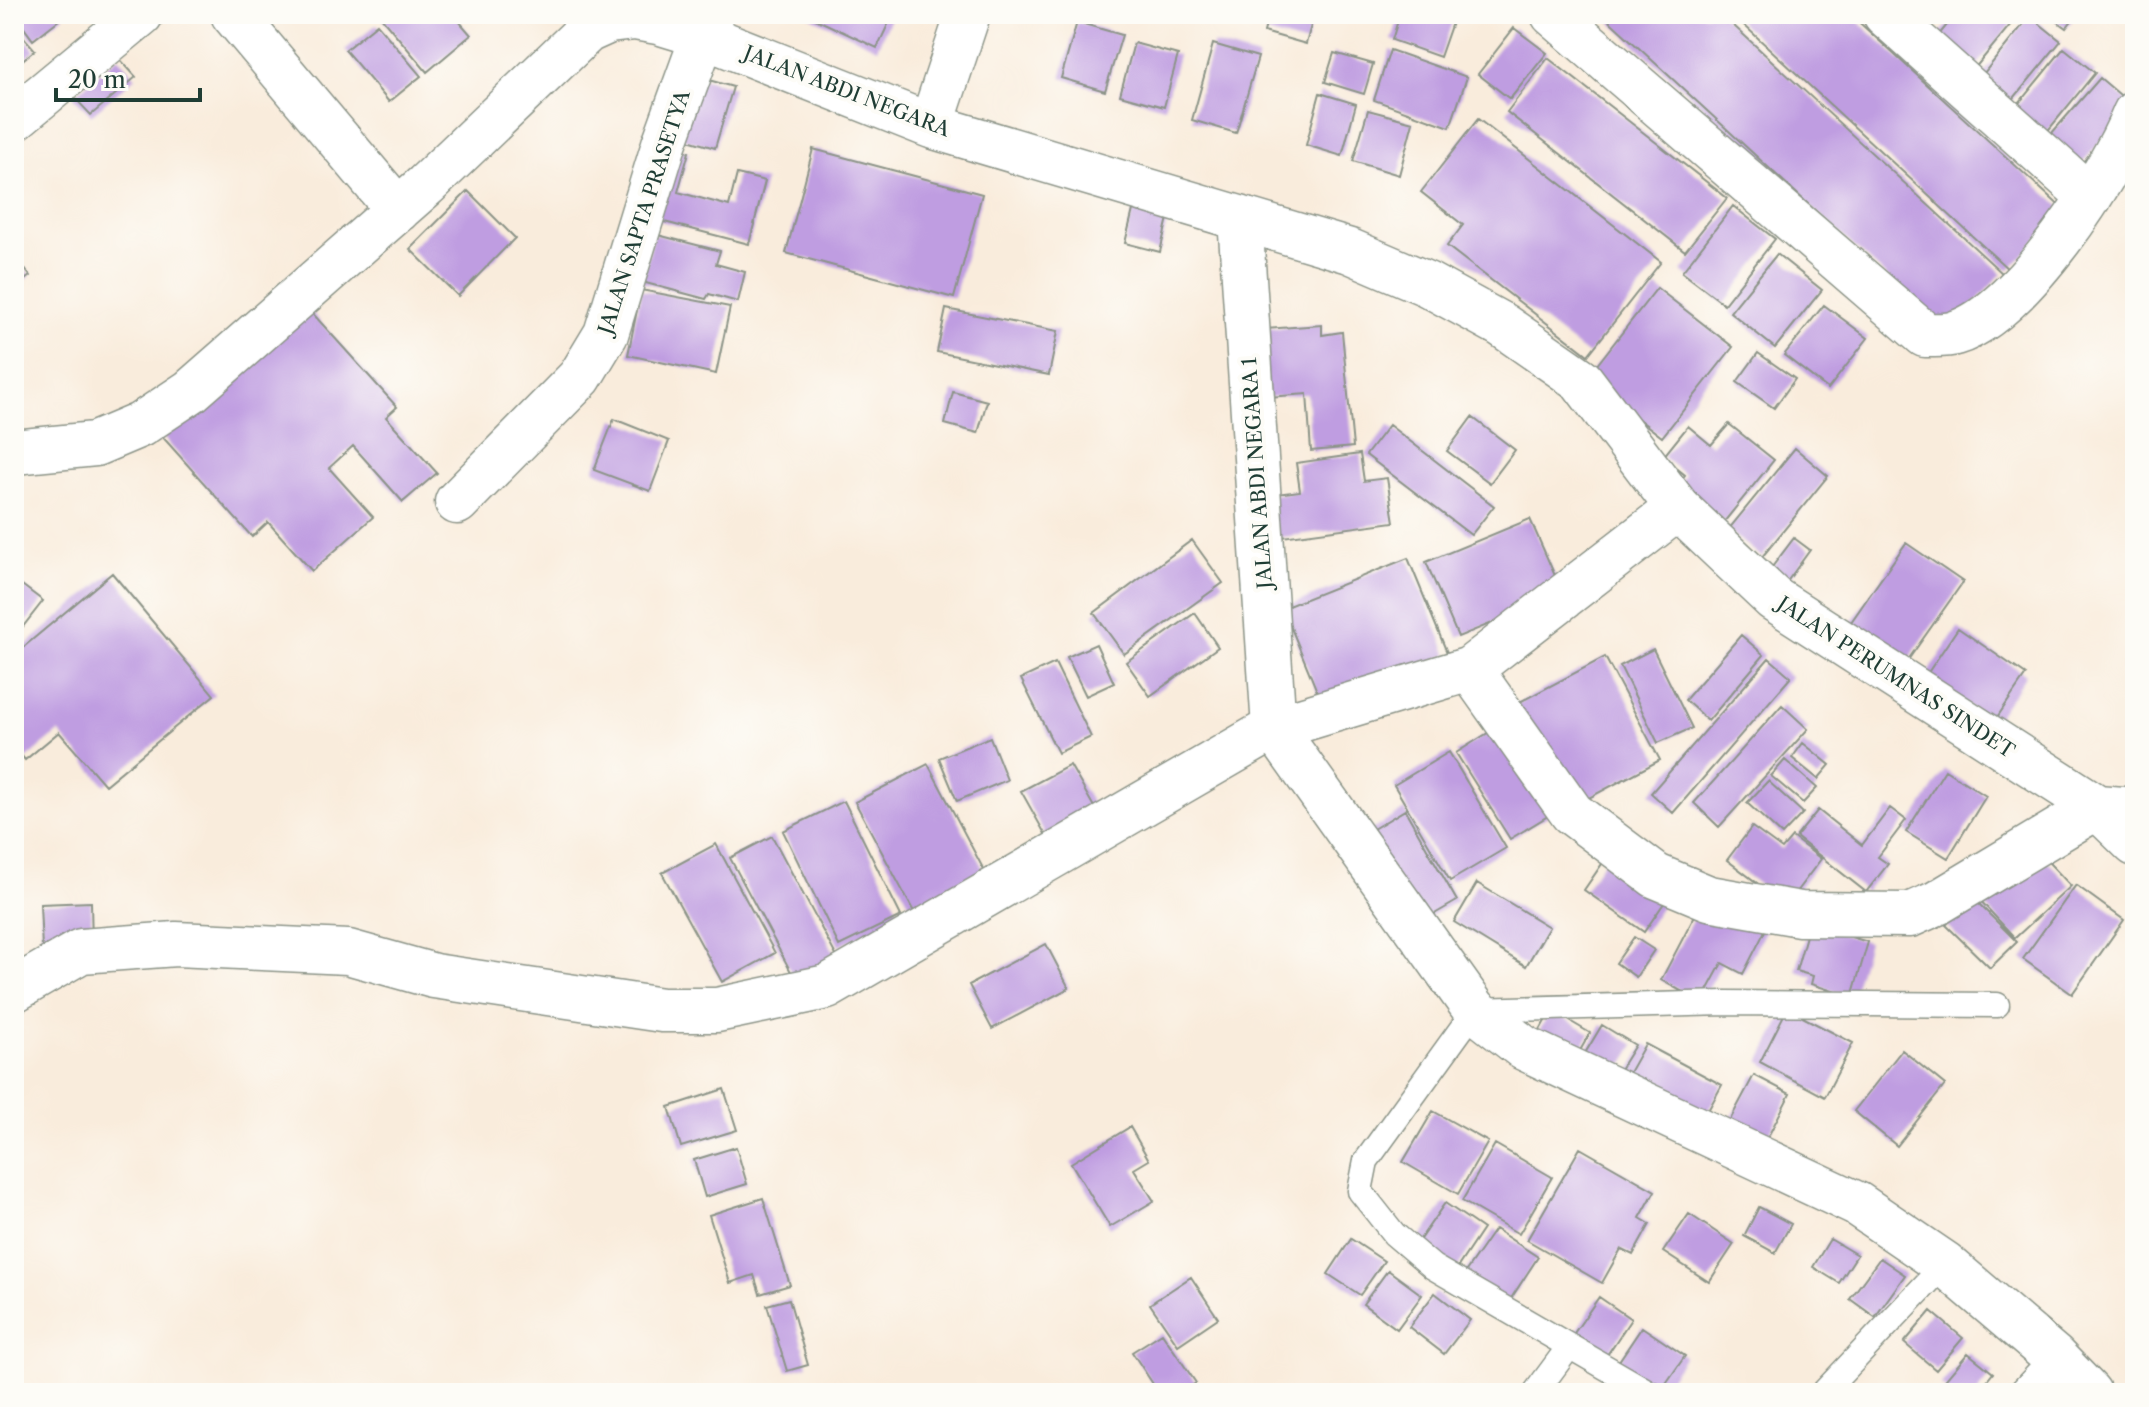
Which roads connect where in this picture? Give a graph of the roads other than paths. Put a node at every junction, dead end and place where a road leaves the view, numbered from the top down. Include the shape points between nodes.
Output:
1 (141, 14) edge
2 (233, 14) edge
3 (968, 14) edge
4 (1553, 14) edge
5 (1885, 14) edge
6 (708, 25) edge
7 (2135, 113) edge
8 (14, 119) edge
9 (931, 126) junction
10 (2090, 197) junction
11 (398, 210) junction
12 (1240, 218) junction
13 (14, 452) edge
14 (457, 502) dead end
15 (1678, 508) junction
16 (1470, 669) junction
17 (1274, 728) junction
18 (2116, 808) edge
19 (2135, 844) edge
20 (14, 990) edge
21 (1997, 1005) dead end
22 (1475, 1010) junction
23 (1945, 1264) junction
24 (1569, 1347) junction
25 (2054, 1357) junction
26 (1535, 1393) edge
27 (1650, 1393) edge
28 (1823, 1393) edge
29 (2020, 1393) edge
30 (2089, 1393) edge

1 - 8 street
2 - 11 street
3 - 9 street
4 - 10 street via 1925,335 1955,333 1984,317 2009,296
5 - 10 street
6 - 9 street, JALAN ABDI NEGARA
6 - 11 street, JALAN ABDI NEGARA via 635,18 587,31
6 - 14 street, JALAN SAPTA PRASETYA via 664,144 606,334 580,377
7 - 10 street
9 - 12 street, JALAN ABDI NEGARA
11 - 13 street, JALAN ABDI NEGARA via 191,391 140,425 95,444
12 - 15 street, JALAN ABDI NEGARA via 1350,251 1427,284 1502,325 1581,380
12 - 17 street, JALAN ABDI NEGARA 1
15 - 16 street
15 - 18 street, JALAN PERUMNAS SINDET via 1774,599
16 - 17 street
16 - 18 street via 1572,813 1656,876 1709,898 1800,914 1910,915
17 - 20 street via 827,987 770,1001 717,1010 662,1010 434,976 348,952 176,944 81,951
17 - 22 street
18 - 19 street, JALAN PERUMNAS SINDET
21 - 22 lane via 1725,1003
22 - 23 street via 1524,1048 1857,1204
22 - 24 lane via 1366,1161 1360,1191 1394,1234 1433,1267
23 - 25 street
23 - 28 lane
24 - 26 lane
24 - 27 lane
25 - 29 lane
25 - 30 street

